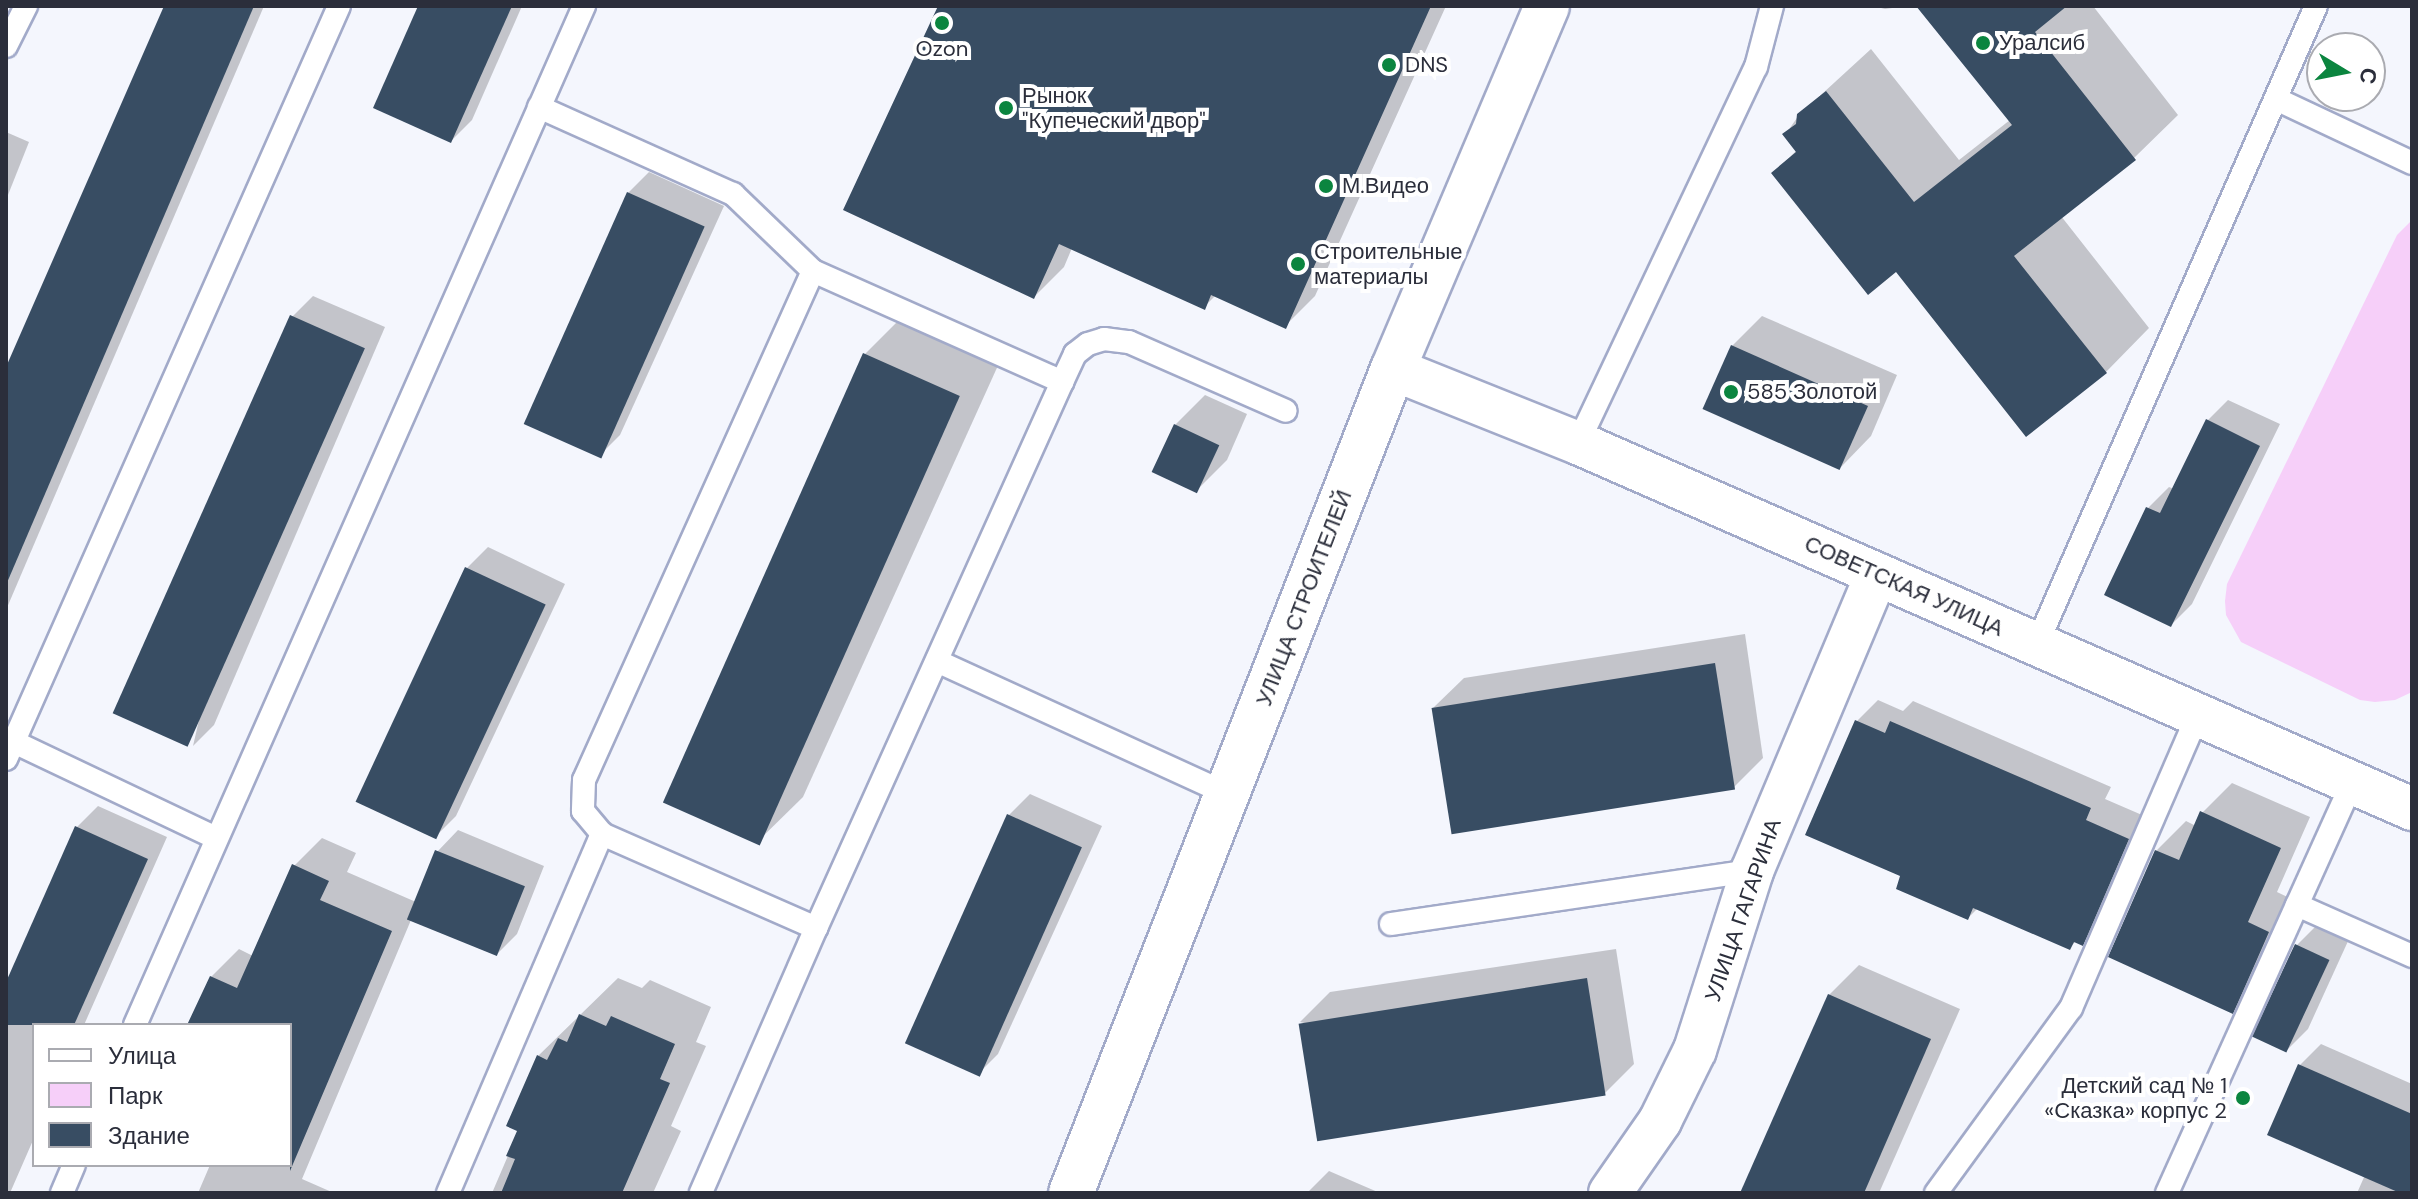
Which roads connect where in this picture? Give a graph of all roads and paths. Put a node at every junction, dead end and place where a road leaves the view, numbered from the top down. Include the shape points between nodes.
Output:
1 (26, 6) edge
2 (339, 6) edge
3 (584, 6) edge
4 (1547, 6) edge
5 (1772, 6) edge
6 (2316, 6) edge
7 (6, 46) edge
8 (2276, 99) junction
9 (539, 107) junction
10 (2412, 163) edge
11 (813, 271) junction
12 (1393, 369) junction
13 (1062, 382) junction
14 (1286, 411) dead end
15 (1578, 443) junction
16 (1877, 574) junction
17 (2037, 644) junction
18 (937, 661) junction
19 (2198, 715) junction
20 (10, 750) edge
21 (2352, 783) junction
22 (1228, 794) junction
23 (2412, 809) edge
24 (602, 834) junction
25 (216, 838) junction
26 (1752, 871) junction
27 (2297, 905) junction
28 (1391, 924) dead end
29 (816, 928) junction
30 (2412, 956) edge
31 (136, 1023) edge
32 (73, 1167) edge
33 (62, 1193) edge
34 (448, 1193) edge
35 (701, 1193) edge
36 (1071, 1193) edge
37 (1610, 1193) edge
38 (1936, 1193) edge
39 (2167, 1193) edge

1 - 7 lane
2 - 20 lane
3 - 9 lane
4 - 12 main road, УЛИЦА СТРОИТЕЛЕЙ
5 - 15 lane via 1756,67
6 - 8 lane
8 - 10 lane
8 - 17 lane
9 - 11 lane via 733,194
9 - 25 lane
11 - 13 lane
11 - 24 lane via 584,780 583,811
12 - 15 street, СОВЕТСКАЯ УЛИЦА
12 - 22 main road, УЛИЦА СТРОИТЕЛЕЙ
13 - 14 lane via 1075,354 1088,344 1104,339 1129,342
13 - 18 lane
15 - 16 street, СОВЕТСКАЯ УЛИЦА
16 - 17 street, СОВЕТСКАЯ УЛИЦА
16 - 26 street, УЛИЦА ГАГАРИНА
17 - 19 street, СОВЕТСКАЯ УЛИЦА
18 - 22 lane
18 - 29 lane
19 - 21 street, СОВЕТСКАЯ УЛИЦА
19 - 38 lane via 2071,1008
20 - 25 lane
21 - 23 street, СОВЕТСКАЯ УЛИЦА
21 - 27 lane
22 - 36 main road, УЛИЦА СТРОИТЕЛЕЙ
24 - 29 lane
24 - 34 lane
25 - 31 lane
26 - 28 lane
26 - 37 street, УЛИЦА ГАГАРИНА via 1695,1050 1660,1121
27 - 30 lane
27 - 39 lane
29 - 35 lane
32 - 33 lane

